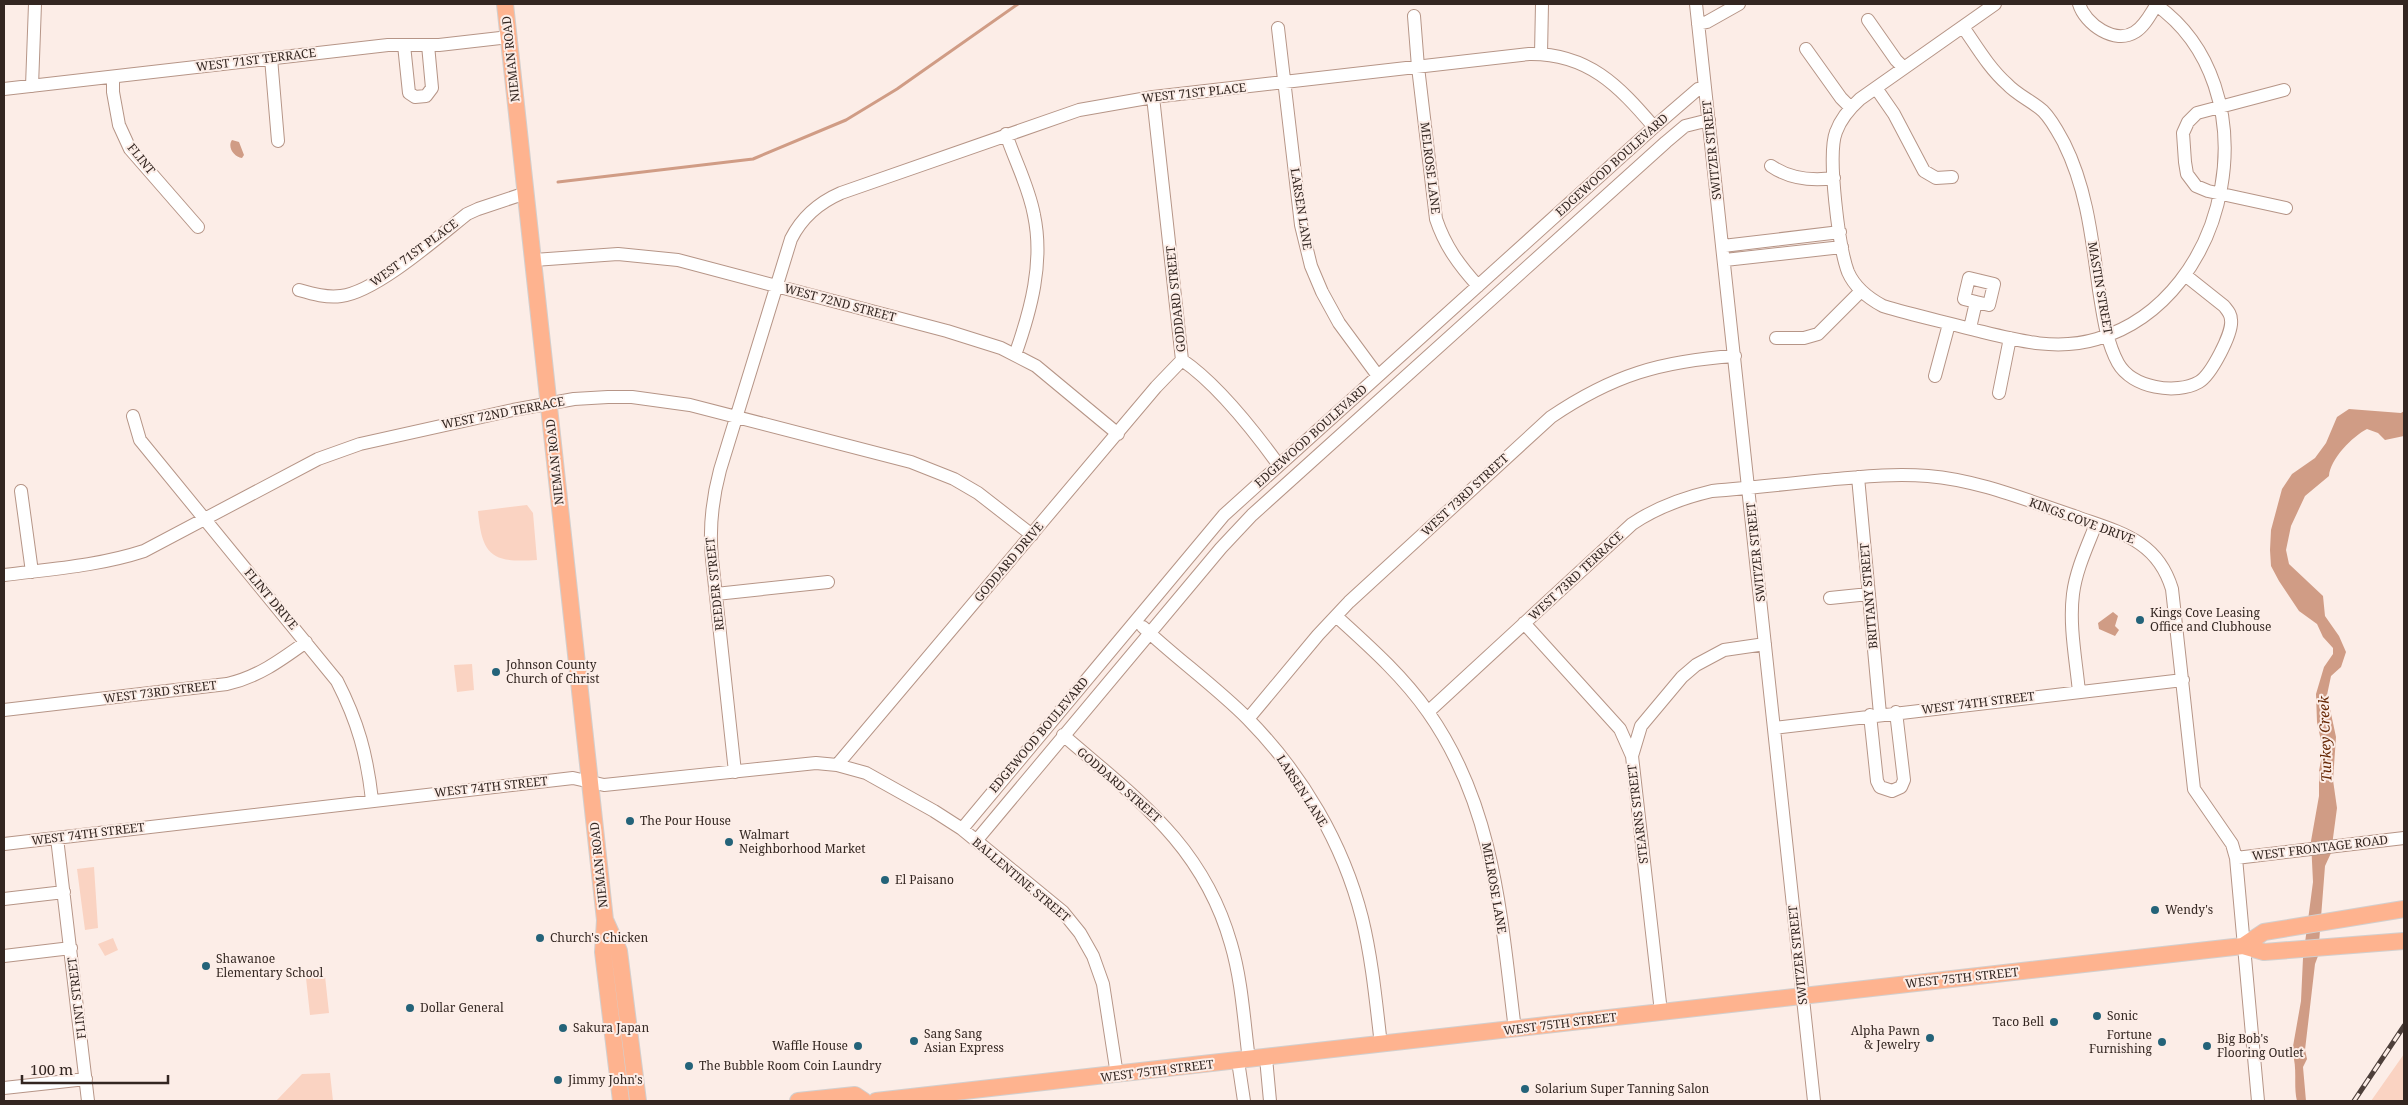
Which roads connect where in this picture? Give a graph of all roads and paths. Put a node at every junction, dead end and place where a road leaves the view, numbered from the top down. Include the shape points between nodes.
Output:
1 (35, 4) edge
2 (505, 4) edge
3 (1542, 4) edge
4 (1696, 4) edge
5 (1739, 4) edge
6 (2079, 4) edge
7 (2156, 4) edge
8 (1990, 5) edge
9 (1414, 16) dead end
10 (1868, 20) dead end
11 (1698, 24) junction
12 (1963, 27) junction
13 (1278, 28) dead end
14 (509, 37) junction
15 (404, 45) junction
16 (428, 45) junction
17 (1806, 49) dead end
18 (1540, 54) junction
19 (271, 58) junction
20 (1418, 67) junction
21 (1904, 68) junction
22 (113, 77) junction
23 (1284, 83) junction
24 (32, 86) junction
25 (1705, 88) junction
26 (1876, 88) junction
27 (4, 89) edge
28 (2284, 90) dead end
29 (1153, 97) junction
30 (2219, 106) junction
31 (1851, 108) junction
32 (1709, 120) junction
33 (1654, 127) junction
34 (1006, 134) junction
35 (278, 141) dead end
36 (1771, 166) dead end
37 (1952, 177) dead end
38 (1834, 178) junction
39 (526, 193) junction
40 (2221, 194) junction
41 (2286, 208) dead end
42 (198, 227) dead end
43 (1840, 232) junction
44 (1723, 246) junction
45 (1842, 247) junction
46 (534, 260) junction
47 (1725, 260) junction
48 (2185, 275) junction
49 (776, 286) junction
50 (1478, 286) junction
51 (299, 290) dead end
52 (1861, 291) junction
53 (1976, 302) dead end
54 (1949, 324) junction
55 (1970, 328) junction
56 (2108, 335) junction
57 (1776, 338) dead end
58 (2010, 338) junction
59 (1015, 355) junction
60 (1735, 356) junction
61 (1182, 360) junction
62 (1378, 376) junction
63 (1935, 376) dead end
64 (1999, 393) dead end
65 (549, 403) junction
66 (132, 416) dead end
67 (737, 416) junction
68 (1118, 434) junction
69 (1278, 464) junction
70 (1858, 477) junction
71 (1749, 488) junction
72 (21, 491) dead end
73 (205, 520) junction
74 (2096, 524) junction
75 (1032, 535) junction
76 (32, 572) junction
77 (4, 575) edge
78 (828, 582) dead end
79 (716, 594) junction
80 (1869, 594) junction
81 (1830, 598) dead end
82 (1336, 616) junction
83 (1135, 620) junction
84 (1524, 623) junction
85 (1149, 633) junction
86 (306, 642) junction
87 (1765, 644) junction
88 (2183, 680) junction
89 (2080, 692) junction
90 (4, 710) edge
91 (1428, 712) junction
92 (1896, 712) junction
93 (1875, 715) junction
94 (1248, 719) junction
95 (1774, 728) junction
96 (1063, 735) junction
97 (1632, 756) junction
98 (837, 764) junction
99 (735, 772) junction
100 (590, 783) junction
101 (372, 800) junction
102 (962, 829) junction
103 (57, 838) junction
104 (2404, 838) edge
105 (976, 841) junction
106 (4, 844) edge
107 (2236, 858) junction
108 (64, 892) junction
109 (4, 899) edge
110 (2404, 910) edge
111 (605, 920) junction
112 (2404, 940) edge
113 (2243, 946) junction
114 (71, 948) junction
115 (4, 956) edge
116 (1802, 996) junction
117 (1661, 1012) junction
118 (1515, 1030) junction
119 (1380, 1045) junction
120 (1266, 1058) junction
121 (1243, 1061) junction
122 (1116, 1076) junction
123 (86, 1079) junction
124 (4, 1088) edge
125 (88, 1101) edge
126 (621, 1101) edge
127 (638, 1101) edge
128 (798, 1101) edge
129 (864, 1101) edge
130 (876, 1101) edge
131 (1244, 1101) edge
132 (1270, 1101) edge
133 (1814, 1101) edge
134 (2258, 1101) edge

1 - 24 street
2 - 14 main road, NIEMAN ROAD
3 - 18 street
4 - 11 street, SWITZER STREET
5 - 11 street
6 - 7 street via 2092,23 2116,36 2137,31
7 - 30 street via 2180,26 2199,50
8 - 12 street
9 - 20 street, MELROSE LANE
10 - 21 street
11 - 25 street, SWITZER STREET
12 - 21 street
12 - 56 street, MASTIN STREET via 1995,72 2050,119 2064,143 2076,169 2086,205
13 - 23 street, LARSEN LANE
14 - 16 street, WEST 71ST TERRACE
14 - 39 main road, NIEMAN ROAD
15 - 16 street, WEST 71ST TERRACE
15 - 16 street via 409,93 415,97 426,96 432,88
15 - 19 street, WEST 71ST TERRACE
17 - 31 street
18 - 20 street, WEST 71ST PLACE
18 - 33 street, WEST 71ST PLACE via 1581,64 1604,76
19 - 22 street, WEST 71ST TERRACE
19 - 35 street
20 - 23 street, WEST 71ST PLACE
20 - 50 street, MELROSE LANE via 1436,219 1453,256
21 - 26 street
22 - 24 street, WEST 71ST TERRACE
22 - 42 street, FLINT via 119,125 130,149
23 - 29 street, WEST 71ST PLACE
23 - 62 street, LARSEN LANE via 1301,225 1311,266 1338,323
24 - 27 street, WEST 71ST TERRACE
25 - 32 street, SWITZER STREET
25 - 33 street, EDGEWOOD BOULEVARD via 1698,89
26 - 31 street
26 - 37 street via 1894,114 1924,171 1936,178
28 - 30 street
29 - 34 street, WEST 71ST PLACE via 1079,110
29 - 61 street, GODDARD STREET
30 - 40 street via 2225,139
30 - 40 street via 2197,113 2183,133 2187,174 2196,186
31 - 38 street via 1842,118 1833,142
32 - 44 street, SWITZER STREET
32 - 85 street, EDGEWOOD BOULEVARD via 1685,126 1666,142 1274,495 1221,548
33 - 50 street, EDGEWOOD BOULEVARD
34 - 49 street, WEST 71ST PLACE via 820,203 790,238
34 - 59 street via 1034,213 1038,254 1035,282
36 - 38 street via 1808,180
38 - 43 street
39 - 46 main road, NIEMAN ROAD
39 - 51 street, WEST 71ST PLACE via 467,214 369,286 342,296 322,296
40 - 41 street
40 - 48 street via 2206,238
43 - 44 street
43 - 45 street
44 - 47 street, SWITZER STREET
45 - 47 street
45 - 52 street via 1848,272
46 - 49 street, WEST 72ND STREET via 588,255 653,257 699,265
46 - 65 main road, NIEMAN ROAD
47 - 60 street, SWITZER STREET
48 - 56 street via 2141,317
48 - 56 street, MASTIN STREET via 2224,306 2232,320 2210,373 2202,380 2187,387 2169,389 2144,383 2119,365
49 - 59 street, WEST 72ND STREET via 948,331
49 - 67 street, REEDER STREET
50 - 62 street, EDGEWOOD BOULEVARD
52 - 54 street via 1883,306
52 - 57 street via 1818,334 1804,338
53 - 55 street
54 - 55 street
54 - 63 street
55 - 58 street
56 - 58 street via 2082,343 2054,345
58 - 64 street
59 - 68 street, WEST 72ND STREET via 1051,377
60 - 71 street, SWITZER STREET
60 - 82 street, WEST 73RD STREET via 1643,370 1612,381 1578,399 1525,439
61 - 68 street, GODDARD DRIVE
61 - 69 street, GODDARD STREET via 1215,388
62 - 69 street, EDGEWOOD BOULEVARD
65 - 67 street, WEST 72ND TERRACE via 632,397 670,401
65 - 73 street, WEST 72ND TERRACE via 360,444 318,459
65 - 100 main road, NIEMAN ROAD
66 - 73 street, FLINT DRIVE via 140,440
67 - 75 street, WEST 72ND TERRACE via 893,456 933,470 978,493
67 - 79 street, REEDER STREET via 712,505 710,537
68 - 75 street, GODDARD DRIVE
69 - 83 street, EDGEWOOD BOULEVARD via 1224,515
70 - 71 street, KINGS COVE DRIVE
70 - 74 street, KINGS COVE DRIVE via 1888,474 1928,476 1971,483
70 - 80 street, BRITTANY STREET
71 - 84 street, WEST 73RD TERRACE via 1687,496 1646,515 1607,546
71 - 87 street, SWITZER STREET
72 - 76 street
73 - 76 street, WEST 72ND TERRACE via 144,551 120,559
73 - 86 street, FLINT DRIVE
74 - 88 street, KINGS COVE DRIVE via 2139,541 2162,564 2172,589
74 - 89 street via 2073,593 2072,615
75 - 98 street, GODDARD DRIVE
76 - 77 street, WEST 72ND TERRACE
78 - 79 street
79 - 99 street, REEDER STREET
80 - 81 street
80 - 93 street, BRITTANY STREET
82 - 91 street, MELROSE LANE via 1378,654
82 - 94 street, WEST 73RD STREET
83 - 85 street, LARSEN LANE
83 - 102 street, EDGEWOOD BOULEVARD
84 - 91 street, WEST 73RD TERRACE
84 - 97 street, STEARNS STREET via 1620,729
85 - 94 street, LARSEN LANE
85 - 96 street, EDGEWOOD BOULEVARD
86 - 90 street, WEST 73RD STREET via 276,664 241,681
86 - 101 street, FLINT DRIVE via 337,681 352,709 366,752
87 - 95 street, SWITZER STREET
87 - 97 street via 1724,650 1696,665 1640,726
88 - 89 street, WEST 74TH STREET
88 - 107 street, KINGS COVE DRIVE via 2194,789 2232,844
89 - 92 street, WEST 74TH STREET
91 - 118 street, MELROSE LANE via 1467,783 1490,853
92 - 93 street, WEST 74TH STREET
92 - 93 street, BRITTANY STREET via 1904,780 1901,787 1892,791 1880,787 1877,781
93 - 95 street, WEST 74TH STREET
94 - 119 street, LARSEN LANE via 1294,773 1338,849 1353,888 1367,942
95 - 116 street, SWITZER STREET
96 - 105 street, EDGEWOOD BOULEVARD
96 - 121 street, GODDARD STREET via 1154,813 1202,876 1231,945 1238,978
97 - 117 street, STEARNS STREET
98 - 99 street, WEST 74TH STREET via 816,763
98 - 102 street, WEST 74TH STREET via 866,773
99 - 100 street, WEST 74TH STREET via 604,785
100 - 101 street, WEST 74TH STREET via 573,778
100 - 111 main road, NIEMAN ROAD
101 - 103 street, WEST 74TH STREET
102 - 105 street, BALLENTINE STREET
103 - 106 street, WEST 74TH STREET
103 - 108 street, FLINT STREET
104 - 107 street, WEST FRONTAGE ROAD
105 - 122 street, BALLENTINE STREET via 1063,912 1080,933 1103,984
107 - 113 street, KINGS COVE DRIVE
108 - 109 street
108 - 114 street, FLINT STREET
110 - 113 main road, WEST 75TH STREET via 2264,932
111 - 126 main road, NIEMAN ROAD via 603,952
111 - 127 main road, NIEMAN ROAD via 619,951
112 - 113 main road, WEST 75TH STREET via 2264,952
113 - 116 main road, WEST 75TH STREET
113 - 134 street, KINGS COVE DRIVE
114 - 115 street, FLINT STREET
114 - 123 street, FLINT STREET
116 - 117 main road, WEST 75TH STREET
116 - 133 street, SWITZER STREET
117 - 118 main road, WEST 75TH STREET
118 - 119 main road, WEST 75TH STREET
119 - 120 main road, WEST 75TH STREET
120 - 121 main road, WEST 75TH STREET
120 - 132 street
121 - 122 main road, WEST 75TH STREET
121 - 131 street, GODDARD STREET
122 - 130 main road, WEST 75TH STREET
123 - 124 street
123 - 125 street, FLINT STREET
128 - 129 main road via 855,1095

